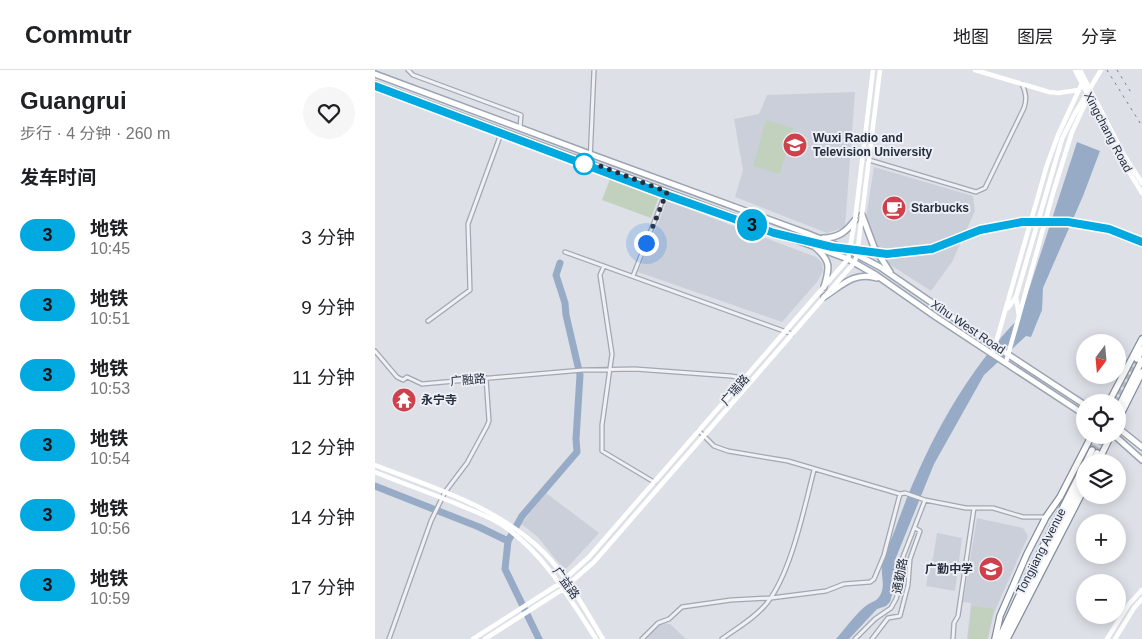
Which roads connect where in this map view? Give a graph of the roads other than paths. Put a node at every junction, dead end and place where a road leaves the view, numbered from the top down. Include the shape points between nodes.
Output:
1 (408, 70) edge
2 (594, 70) edge
3 (873, 70) edge
4 (879, 70) edge
5 (975, 70) edge
6 (1075, 70) edge
7 (1080, 70) edge
8 (1101, 70) edge
9 (375, 74) edge
10 (1083, 81) junction
11 (375, 84) edge
12 (1022, 84) junction
13 (1079, 90) junction
14 (1091, 91) junction
15 (1088, 96) junction
16 (520, 128) junction
17 (502, 131) junction
18 (590, 154) junction
19 (868, 160) junction
20 (590, 162) junction
21 (1142, 184) edge
22 (667, 192) junction
23 (1142, 193) edge
24 (862, 215) junction
25 (855, 220) junction
26 (820, 238) junction
27 (813, 245) junction
28 (850, 251) junction
29 (565, 252) dead end
30 (857, 255) junction
31 (848, 259) junction
32 (854, 263) junction
33 (603, 266) junction
34 (892, 275) junction
35 (633, 276) junction
36 (883, 280) junction
37 (824, 287) junction
38 (824, 297) junction
39 (1016, 297) junction
40 (1005, 313) junction
41 (1019, 316) junction
42 (428, 321) dead end
43 (785, 331) junction
44 (792, 334) junction
45 (1142, 339) edge
46 (995, 346) junction
47 (1142, 349) edge
48 (375, 350) edge
49 (993, 353) junction
50 (1010, 355) junction
51 (1139, 360) edge
52 (1007, 363) junction
53 (609, 369) junction
54 (1142, 372) edge
55 (486, 378) junction
56 (742, 381) junction
57 (1113, 394) edge
58 (1124, 394) edge
59 (1076, 399) edge
60 (1126, 404) edge
61 (1076, 409) edge
62 (699, 431) junction
63 (1126, 434) edge
64 (704, 436) junction
65 (1087, 444) tunnel mouth
66 (1123, 444) edge
67 (1142, 447) edge
68 (1142, 460) edge
69 (375, 465) edge
70 (814, 470) junction
71 (375, 472) edge
72 (1076, 481) edge
73 (654, 483) junction
74 (445, 492) junction
75 (900, 494) junction
76 (1076, 494) edge
77 (442, 498) junction
78 (925, 500) junction
79 (1076, 504) edge
80 (973, 508) junction
81 (1046, 518) junction
82 (505, 524) junction
83 (915, 528) junction
84 (520, 535) junction
85 (565, 579) junction
86 (559, 584) junction
87 (569, 585) junction
88 (563, 589) junction
89 (1142, 590) edge
90 (771, 598) junction
91 (1142, 599) edge
92 (389, 639) edge
93 (473, 639) edge
94 (485, 639) edge
95 (596, 639) edge
96 (603, 639) edge
97 (642, 639) edge
98 (722, 639) edge
99 (855, 639) edge
100 (872, 639) edge
101 (953, 639) edge
102 (997, 639) edge
103 (1006, 639) edge
104 (1107, 639) edge
105 (1115, 639) edge

1 - 16 street via 413,75 521,115
2 - 18 street
3 - 25 main road, 广瑞路
4 - 19 main road, 广瑞路
5 - 12 main road
6 - 10 main road, Xingchang Road
7 - 10 main road, Xingchang Road
8 - 39 main road, bridge via 1062,139
9 - 16 main road, Xihu West Road
10 - 13 main road
10 - 14 main road, Xingchang Road
10 - 15 main road, Xingchang Road
11 - 17 main road, Xihu West Road
12 - 13 main road via 1058,94
12 - 19 street via 1026,93 1024,108 981,191
13 - 40 main road via 1047,165
14 - 15 main road
14 - 21 main road, Xingchang Road
15 - 23 main road, Xingchang Road
15 - 41 main road via 1072,132
16 - 18 main road, Xihu West Road
17 - 20 main road, Xihu West Road
17 - 42 street via 468,224 470,290
18 - 20 street
18 - 26 main road, Xihu West Road
19 - 24 main road, 广瑞路
20 - 22 main road, Xihu West Road
22 - 27 main road, Xihu West Road
22 - 35 street
24 - 30 main road, 广瑞路
24 - 34 main road via 874,246
25 - 26 main road via 839,236
25 - 28 main road, 广瑞路
26 - 28 main road, Xihu West Road
27 - 31 main road, Xihu West Road
27 - 37 main road via 827,261
28 - 30 main road, Xihu West Road
28 - 31 main road, 广瑞路
29 - 33 street
30 - 32 main road, 广瑞路
30 - 34 main road, Xihu West Road
31 - 32 main road, Xihu West Road
31 - 37 main road, 广瑞路
32 - 36 main road, Xihu West Road
32 - 38 main road, 广瑞路
33 - 35 street
33 - 53 street via 600,275 612,354
34 - 46 main road, Xihu West Road
35 - 43 street
36 - 38 main road via 856,277
36 - 49 main road, Xihu West Road
37 - 43 main road, 广瑞路
38 - 44 main road, 广瑞路
39 - 40 main road
39 - 41 main road
40 - 46 main road
41 - 50 main road
43 - 44 street
43 - 56 main road, 广瑞路
44 - 64 main road, 广瑞路
45 - 57 highway
46 - 49 main road
46 - 50 main road, Xihu West Road
47 - 51 highway
48 - 55 street, 广融路 via 403,380 407,377 422,384
49 - 52 main road, Xihu West Road
50 - 52 main road
50 - 59 main road, Xihu West Road
51 - 58 highway
52 - 61 main road, Xihu West Road
53 - 55 street, 广融路
53 - 56 street via 731,376
53 - 73 street via 601,425 602,451
54 - 60 highway
55 - 74 street via 489,422 467,462
56 - 62 main road, 广瑞路
62 - 64 street
62 - 73 main road, 广瑞路
63 - 67 main road
64 - 70 street via 714,446 728,451
64 - 87 main road, 广瑞路 via 594,562
65 - 81 highway
66 - 68 main road
69 - 74 main road
70 - 75 street
70 - 90 street via 787,566
71 - 77 main road
72 - 102 highway, Tongjiang Avenue
73 - 85 main road, 广瑞路 via 589,557
74 - 77 street
74 - 82 main road via 482,508
75 - 78 street
75 - 90 street via 884,555 874,579 826,591
76 - 103 highway, Tongjiang Avenue
77 - 82 main road
77 - 92 street
78 - 80 street
78 - 83 street, 通勤路
79 - 103 highway
80 - 81 street via 993,508 1023,517
80 - 101 street
81 - 102 highway via 1000,616
82 - 84 main road
83 - 99 street, 通勤路 via 901,562 896,599 891,608
83 - 100 street via 920,531 910,559 908,585 900,616 888,618
84 - 85 main road, 广益路 via 539,547
84 - 86 main road, 广益路
85 - 86 main road, 广瑞路
85 - 87 main road, 广益路
86 - 88 main road, 广益路
86 - 93 main road, 广瑞路
87 - 88 main road, 广瑞路
87 - 96 main road, 广益路
88 - 94 main road, 广瑞路
88 - 95 main road, 广益路
89 - 104 main road
90 - 97 street via 682,607
90 - 98 street
91 - 105 main road

